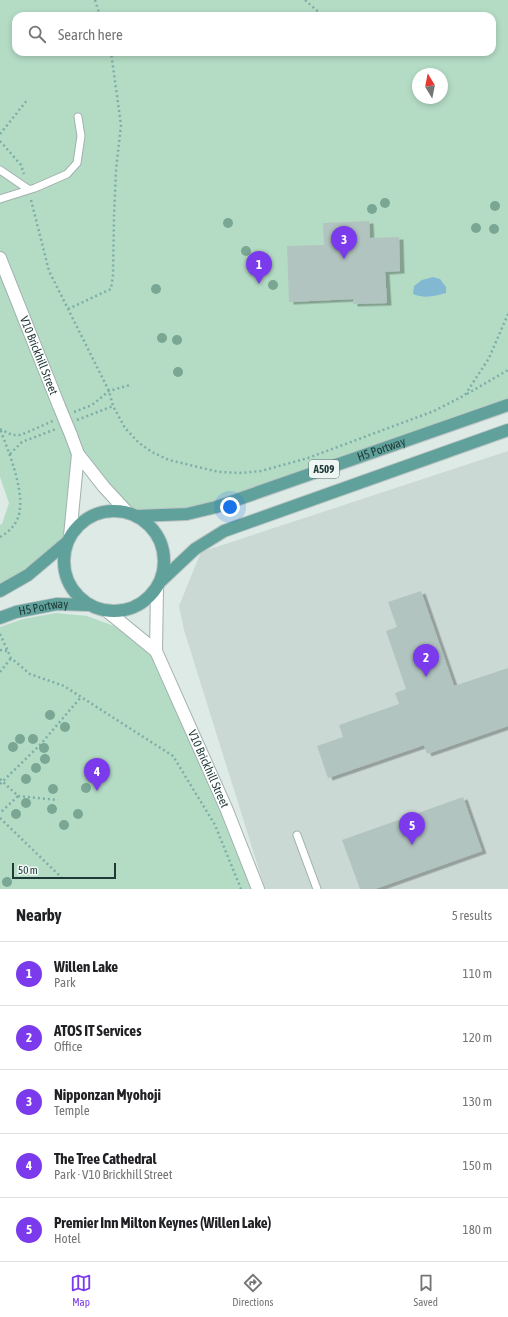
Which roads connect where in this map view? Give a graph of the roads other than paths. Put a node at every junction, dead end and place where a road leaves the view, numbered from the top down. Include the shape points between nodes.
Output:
1 (78, 117) dead end
2 (0, 170) edge
3 (28, 189) junction
4 (0, 199) edge
5 (0, 258) edge
6 (508, 405) edge
7 (508, 430) edge
8 (78, 454) junction
9 (133, 515) junction
10 (69, 539) junction
11 (159, 585) junction
12 (0, 591) edge
13 (88, 604) junction
14 (107, 611) junction
15 (0, 618) edge
16 (156, 650) junction
17 (297, 835) dead end
18 (258, 889) edge
19 (317, 889) edge

1 - 3 lane via 81,136 77,163 67,174
2 - 3 lane
3 - 4 lane
5 - 8 street, V10 Brickhill Street, bridge
6 - 9 main road, H5 Portway / A509 via 216,507 187,514
7 - 11 main road, H5 Portway / A509 via 224,531 195,549
8 - 9 street, V10 Brickhill Street via 104,487
8 - 10 street, V10 Brickhill Street
9 - 10 main road, A509 via 112,511 96,514 81,523
9 - 11 main road via 149,525 159,537 164,551 164,566
10 - 12 main road, A509 via 28,575
10 - 13 main road, A509 via 64,556 64,570 77,596
11 - 14 main road, A509 via 148,599 136,607 122,611
11 - 16 street, V10 Brickhill Street
13 - 14 main road, A509
13 - 15 main road, H5 Portway / A509 via 57,604 16,612
14 - 16 street, V10 Brickhill Street
16 - 18 street, V10 Brickhill Street via 226,808
17 - 19 lane

